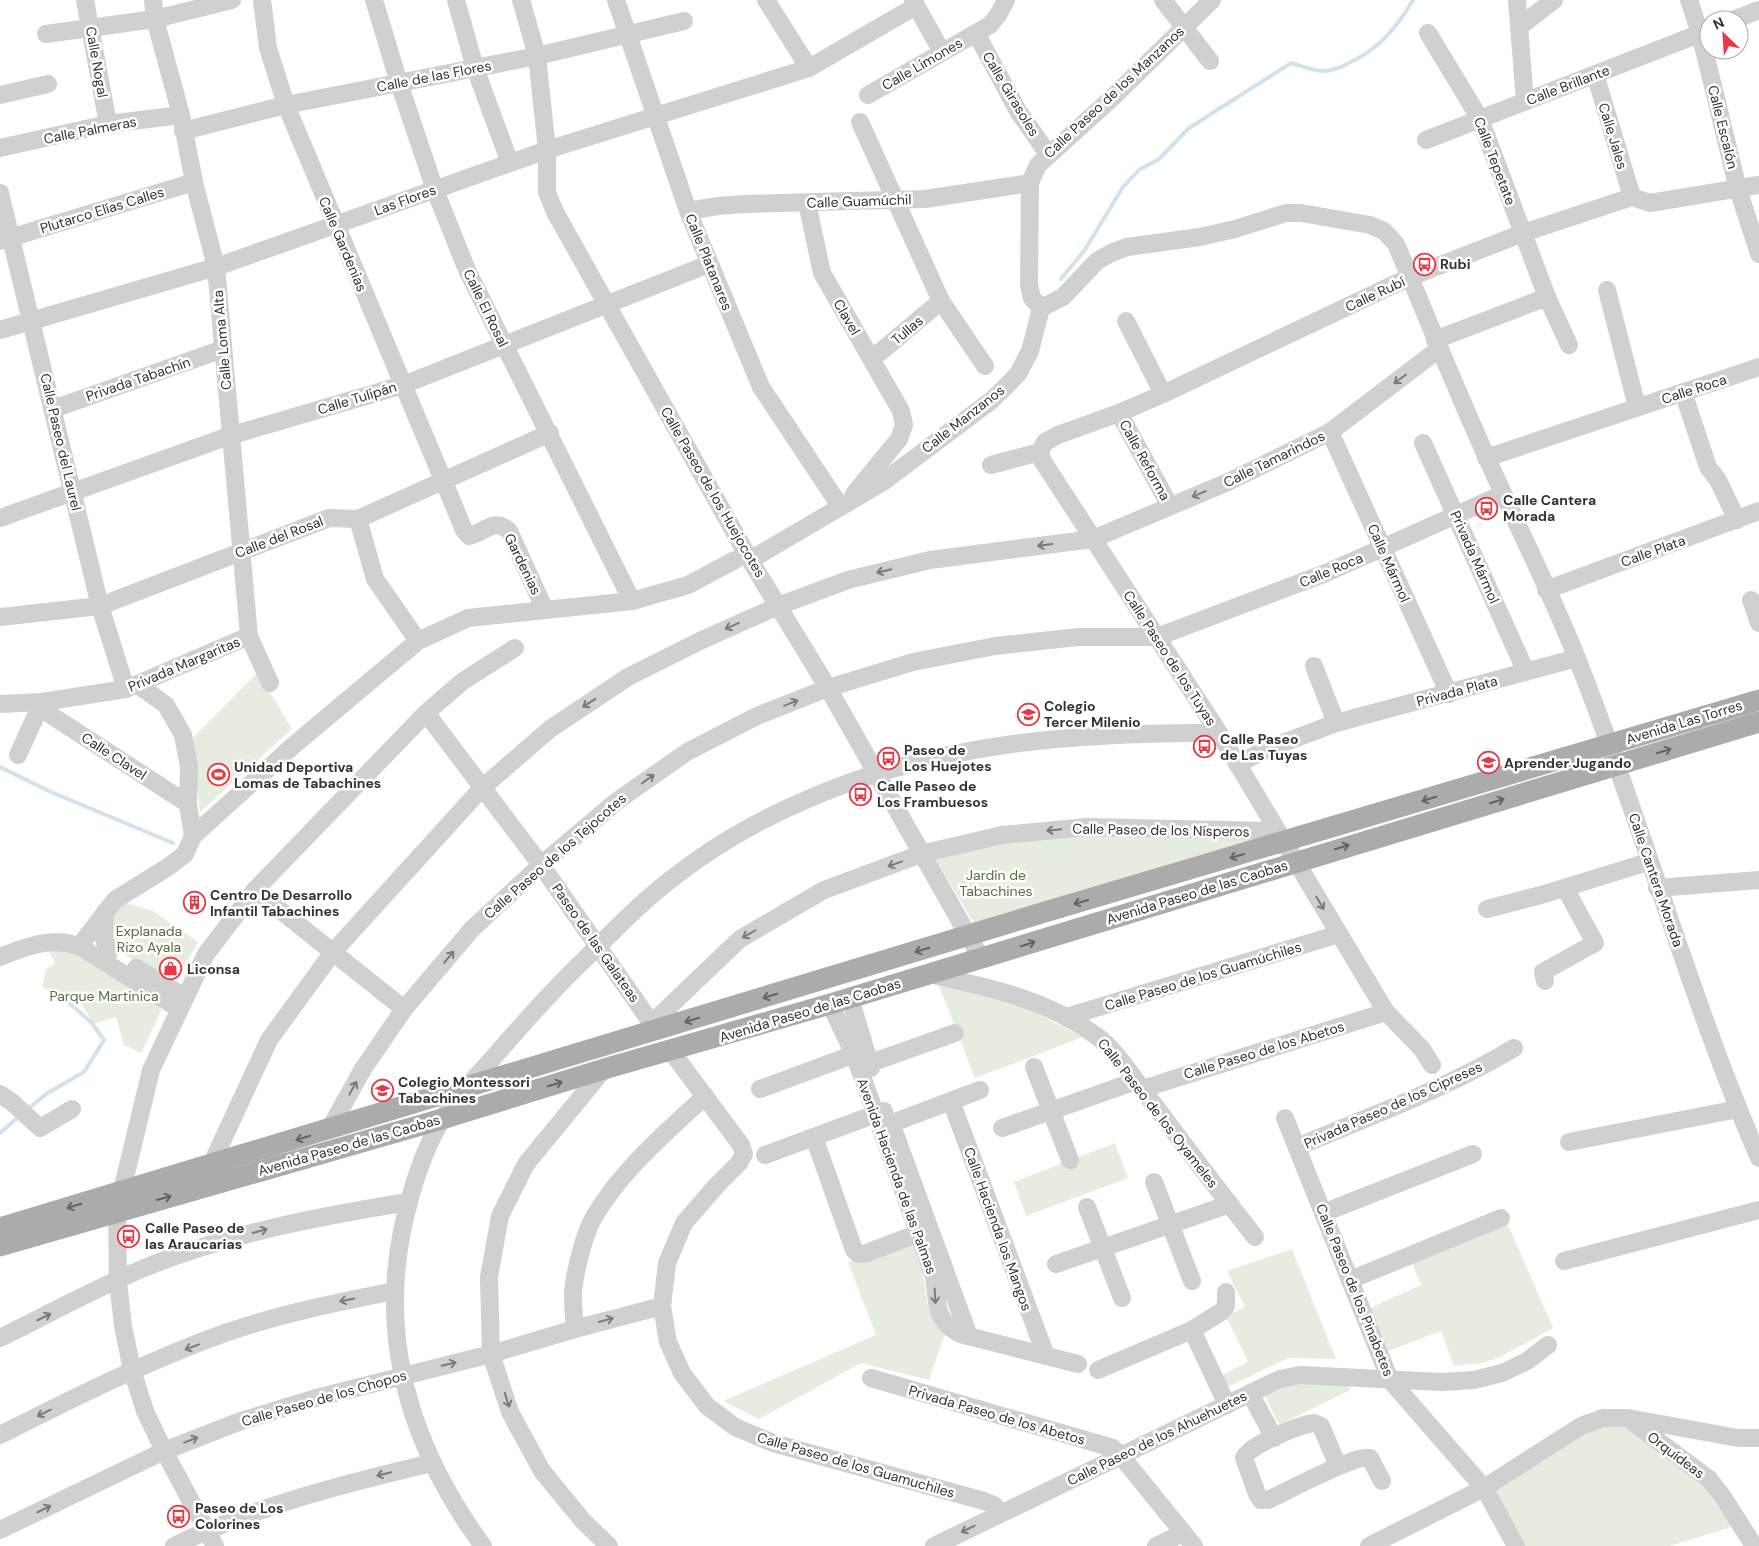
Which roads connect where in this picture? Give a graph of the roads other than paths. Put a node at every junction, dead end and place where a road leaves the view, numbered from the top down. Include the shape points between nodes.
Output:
1 (85, 0) edge
2 (153, 0) edge
3 (232, 0) edge
4 (262, 0) edge
5 (374, 0) edge
6 (456, 0) edge
7 (521, 0) edge
8 (616, 0) edge
9 (766, 0) edge
10 (1006, 0) edge
11 (1163, 0) edge
12 (1212, 0) edge
13 (1518, 0) edge
14 (1554, 0) edge
15 (1689, 0) edge
16 (915, 3) edge
17 (155, 19) junction
18 (1699, 21) edge
19 (684, 22) dead end
20 (90, 26) junction
21 (1183, 27) junction
22 (1519, 27) junction
23 (976, 33) junction
24 (1428, 33) dead end
25 (1699, 33) edge
26 (46, 34) dead end
27 (628, 36) junction
28 (942, 52) junction
29 (537, 56) junction
30 (1710, 60) edge
31 (1210, 61) dead end
32 (475, 68) junction
33 (809, 68) junction
34 (1595, 74) junction
35 (399, 83) junction
36 (48, 84) dead end
37 (0, 95) edge
38 (868, 95) dead end
39 (1524, 102) junction
40 (286, 105) junction
41 (655, 116) junction
42 (1480, 119) junction
43 (860, 122) dead end
44 (182, 123) junction
45 (108, 124) junction
46 (1426, 140) dead end
47 (0, 148) edge
48 (547, 150) junction
49 (1048, 154) junction
50 (510, 163) junction
51 (194, 182) junction
52 (1030, 183) junction
53 (1759, 185) edge
54 (1738, 189) junction
55 (435, 190) junction
56 (0, 193) edge
57 (1632, 197) junction
58 (894, 200) junction
59 (807, 202) junction
60 (688, 211) junction
61 (336, 225) junction
62 (1523, 233) junction
63 (5, 240) edge
64 (1759, 254) edge
65 (709, 264) junction
66 (216, 267) junction
67 (1410, 277) junction
68 (1608, 290) dead end
69 (1547, 297) junction
70 (941, 301) junction
71 (607, 305) junction
72 (1041, 308) junction
73 (1126, 320) dead end
74 (32, 321) junction
75 (0, 330) edge
76 (504, 344) junction
77 (1437, 345) junction
78 (1569, 345) dead end
79 (223, 349) junction
80 (872, 359) junction
81 (985, 366) dead end
82 (1759, 367) edge
83 (402, 385) junction
84 (1683, 392) junction
85 (1163, 394) junction
86 (1637, 407) junction
87 (53, 409) junction
88 (1119, 414) junction
89 (904, 424) joint
90 (1330, 432) junction
91 (550, 433) junction
92 (229, 436) junction
93 (1423, 443) dead end
94 (1040, 452) junction
95 (1486, 458) junction
96 (992, 465) dead end
97 (444, 482) junction
98 (73, 493) junction
99 (1503, 494) junction
100 (844, 504) junction
101 (1170, 506) junction
102 (1759, 511) edge
103 (1457, 515) junction
104 (0, 518) edge
105 (358, 518) junction
106 (1737, 520) junction
107 (1093, 539) junction
108 (1382, 548) junction
109 (242, 551) junction
110 (742, 560) junction
111 (1546, 590) junction
112 (1751, 600) dead end
113 (632, 601) junction
114 (100, 606) junction
115 (778, 606) junction
116 (544, 610) junction
117 (0, 617) edge
118 (1759, 623) edge
119 (248, 636) junction
120 (1157, 637) junction
121 (418, 641) junction
122 (515, 648) dead end
123 (1577, 658) junction
124 (1314, 666) dead end
125 (1526, 672) junction
126 (270, 683) dead end
127 (132, 687) junction
128 (828, 688) junction
129 (1449, 694) junction
130 (1759, 700) edge
131 (0, 704) edge
132 (41, 705) junction
133 (426, 713) junction
134 (1759, 722) edge
135 (1336, 723) junction
136 (1219, 733) junction
137 (1610, 744) junction
138 (18, 755) dead end
139 (1237, 764) junction
140 (1617, 765) junction
141 (876, 774) junction
142 (482, 788) junction
143 (188, 804) junction
144 (193, 836) junction
145 (1280, 837) junction
146 (922, 854) junction
147 (1295, 862) junction
148 (1648, 862) junction
149 (541, 865) junction
150 (1759, 880) edge
151 (1565, 888) junction
152 (1657, 888) junction
153 (255, 890) junction
154 (1487, 909) dead end
155 (105, 912) junction
156 (1339, 934) junction
157 (968, 936) junction
158 (79, 943) junction
159 (599, 945) junction
160 (332, 952) junction
161 (109, 953) junction
162 (0, 957) edge
163 (981, 958) junction
164 (929, 974) junction
165 (1545, 981) dead end
166 (182, 1003) junction
167 (739, 1006) junction
168 (842, 1006) junction
169 (404, 1009) junction
170 (1386, 1012) junction
171 (1066, 1017) junction
172 (654, 1027) junction
173 (747, 1029) junction
174 (954, 1033) dead end
175 (1514, 1048) dead end
176 (671, 1051) junction
177 (861, 1059) junction
178 (1432, 1065) dead end
179 (1034, 1067) dead end
180 (604, 1069) junction
181 (1139, 1085) junction
182 (466, 1087) junction
183 (760, 1089) dead end
184 (980, 1090) dead end
185 (705, 1096) junction
186 (5, 1098) edge
187 (951, 1101) junction
188 (72, 1109) dead end
189 (1738, 1110) junction
190 (1051, 1111) junction
191 (1285, 1118) dead end
192 (883, 1119) junction
193 (442, 1120) junction
194 (1002, 1128) dead end
195 (329, 1130) junction
196 (814, 1137) junction
197 (1569, 1142) dead end
198 (1297, 1147) junction
199 (1474, 1154) dead end
200 (765, 1155) dead end
201 (1759, 1158) edge
202 (1070, 1160) dead end
203 (211, 1165) junction
204 (1154, 1182) dead end
205 (119, 1202) junction
206 (408, 1202) junction
207 (1230, 1204) junction
208 (1087, 1206) dead end
209 (1759, 1210) edge
210 (1324, 1213) junction
211 (1500, 1218) dead end
212 (1170, 1225) junction
213 (0, 1228) edge
214 (924, 1231) junction
215 (1255, 1237) dead end
216 (0, 1246) edge
217 (1103, 1248) junction
218 (1564, 1261) dead end
219 (1056, 1264) dead end
220 (1350, 1280) junction
221 (118, 1281) junction
222 (1192, 1281) dead end
223 (395, 1291) junction
224 (1226, 1292) dead end
225 (1122, 1298) dead end
226 (662, 1306) junction
227 (575, 1328) junction
228 (1192, 1330) junction
229 (0, 1338) edge
230 (1548, 1345) dead end
231 (491, 1354) junction
232 (1046, 1356) junction
233 (1078, 1364) dead end
234 (132, 1370) junction
235 (1098, 1370) dead end
236 (402, 1376) junction
237 (871, 1378) dead end
238 (1390, 1380) junction
239 (1250, 1393) junction
240 (1227, 1405) junction
241 (1628, 1418) junction
242 (0, 1435) edge
243 (1274, 1438) junction
244 (1759, 1438) edge
245 (164, 1451) junction
246 (1121, 1456) junction
247 (432, 1463) junction
248 (1338, 1466) junction
249 (1382, 1481) dead end
250 (1484, 1488) junction
251 (1001, 1513) junction
252 (0, 1530) edge
253 (206, 1531) junction
254 (1188, 1539) edge
255 (174, 1546) edge
256 (215, 1546) edge
257 (483, 1546) edge
258 (609, 1546) edge
259 (934, 1546) edge
260 (1156, 1546) edge
261 (1369, 1546) edge
262 (1516, 1546) edge
263 (1754, 1546) edge

1 - 20 street, Calle Nogal
2 - 17 street, Calle Loma Alta
3 - 17 street
4 - 40 street, Calle Gardenias via 268,48
5 - 35 street, Calle El Rosal
6 - 32 street
7 - 29 street, Calle Paseo de los Huejocotes
8 - 27 street, Calle Platanares
9 - 33 street
10 - 23 street, Calle Limones via 990,25
11 - 21 street
12 - 21 street, Calle Paseo de los Manzanos
13 - 22 street
14 - 22 street
15 - 18 street, Calle Escalón
16 - 28 street
16 - 33 street, Las Flores
17 - 20 street
17 - 44 street, Calle Loma Alta
19 - 27 street, Calle de las Flores
20 - 26 street
20 - 45 street, Calle Nogal
21 - 31 street
21 - 49 street, Calle Paseo de los Manzanos via 1112,98
22 - 39 street
23 - 28 street, Calle Limones
23 - 49 street, Calle Girasoles via 1018,111
24 - 42 street, Calle Tepetate
25 - 34 street, Calle Brillante
27 - 29 street, Calle de las Flores
27 - 41 street, Calle Platanares
28 - 38 street, Calle Limones
29 - 32 street, Calle de las Flores
29 - 48 street, Calle Paseo de los Huejocotes
30 - 54 street, Calle Escalón
32 - 35 street, Calle de las Flores
32 - 50 street
33 - 41 street, Las Flores
34 - 39 street, Calle Brillante
34 - 57 street, Calle Jales
35 - 40 street, Calle de las Flores
35 - 55 street, Calle El Rosal
36 - 37 street
39 - 42 street, Calle Brillante
40 - 44 street, Calle de las Flores
40 - 61 street, Calle Gardenias
41 - 48 street, Las Flores
41 - 60 street, Calle Platanares
42 - 46 street, Calle Brillante
42 - 62 street, Calle Tepetate
43 - 58 street
44 - 45 street, Calle Palmeras
44 - 51 street, Calle Loma Alta
45 - 47 street, Calle Palmeras
48 - 50 street, Las Flores
48 - 71 street, Calle Paseo de los Huejocotes via 547,192 554,212
49 - 52 street, Calle Paseo de los Manzanos via 1038,165
50 - 55 street, Las Flores
51 - 63 street, Plutarco Elías Calles
51 - 66 street, Calle Loma Alta
52 - 58 street, Calle Guamúchil via 925,199
52 - 72 street, Calle Paseo de los Manzanos via 1029,285 1032,298
53 - 54 street
54 - 57 street via 1650,203
54 - 64 street, Calle Escalón
55 - 61 street, Las Flores
55 - 76 street, Calle El Rosal via 467,270
56 - 63 street, Calle Paseo del Laurel
57 - 62 street, Calle Rubí
58 - 59 street, Calle Guamúchil
58 - 70 street
59 - 60 street, Calle Guamúchil via 718,206
59 - 80 street, Clavel via 822,272
60 - 65 street, Calle Platanares
61 - 66 street, Las Flores
61 - 83 street, Calle Gardenias
62 - 67 street, Calle Rubí
62 - 69 street, Calle Tepetate
63 - 74 street, Calle Paseo del Laurel
65 - 71 street, Calle Tulipán
65 - 100 street, Calle Platanares via 761,387
66 - 74 street, Las Flores
66 - 79 street, Calle Loma Alta
67 - 72 street, Calle Cantera Morada via 1396,244 1384,231 1370,225 1301,212 1286,213 1236,229 1111,253 1097,262 1062,297
67 - 77 street, Calle Cantera Morada
67 - 85 street, Calle Rubí
68 - 86 street
69 - 77 street, Calle Tamarindos
69 - 78 street, Calle Tepetate
70 - 80 street, Tullas
70 - 81 street
71 - 76 street, Calle Tulipán
71 - 110 street, Calle Paseo de los Huejocotes
72 - 100 street, Calle Manzanos via 1030,351 1018,374 992,400 883,482
73 - 85 street
74 - 75 street, Las Flores
74 - 87 street, Calle Paseo del Laurel
76 - 83 street, Calle Tulipán
76 - 91 street, Calle El Rosal
77 -> 90 street, Calle Tamarindos
77 - 95 street, Calle Cantera Morada
79 - 87 street, Privada Tabachín
79 - 92 street, Calle Loma Alta
80 - 89 street, Clavel via 901,411
82 - 84 street, Calle Roca
83 - 92 street, Calle Tulipán
83 - 97 street, Calle Gardenias
84 - 86 street, Calle Roca
84 - 106 street via 1708,467 1718,480
85 - 88 street, Calle Rubí
86 - 95 street, Calle Roca
87 - 98 street, Calle Paseo del Laurel
88 - 94 street, Calle Rubí via 1058,435 1045,442
88 - 101 street, Calle Reforma
89 - 100 street, Calle Manzanos via 899,439
90 -> 101 street, Calle Tamarindos via 1228,482
90 - 108 street, Calle Mármol
91 - 97 street, Calle del Rosal
91 - 113 street, Calle El Rosal
92 - 98 street, Calle Tulipán
92 - 109 street, Calle Loma Alta
93 - 103 street, Privada Mármol
94 - 96 street
94 - 107 street, Calle Paseo de los Tuyas
95 - 99 street, Calle Cantera Morada
97 - 105 street, Calle del Rosal
97 - 116 street, Gardenias via 469,536 496,524 509,531
98 - 104 street, Calle Tulipán
98 - 114 street, Calle Paseo del Laurel
99 - 103 street, Calle Roca
99 - 111 street, Calle Cantera Morada
100 - 110 street, Calle Manzanos
101 - 107 street, Calle Tamarindos
102 - 106 street, Calle Plata
103 - 108 street, Calle Roca
103 - 125 street, Privada Mármol
105 - 109 street, Calle del Rosal via 329,518
105 - 121 street via 375,579
106 - 111 street, Calle Plata
107 -> 115 street, Calle Tamarindos via 930,560 848,580
107 - 120 street, Calle Paseo de los Tuyas
108 - 120 street, Calle Roca via 1326,573
108 - 129 street, Calle Mármol
109 - 114 street, Calle del Rosal
109 - 119 street, Calle Loma Alta
110 - 113 street, Calle Manzanos via 688,585
110 - 115 street, Calle Paseo de los Huejocotes
111 - 123 street, Calle Cantera Morada
112 - 118 street
113 - 116 street, Calle Manzanos
114 - 117 street, Calle del Rosal
114 - 127 street, Calle Paseo del Laurel
115 - 128 street, Calle Paseo de los Huejocotes
115 -> 142 street, Calle Tamarindos via 628,678 550,728
116 - 121 street via 468,618
119 - 126 street, Calle Loma Alta
119 - 127 street, Privada Margaritas
120 - 128 street, Calle Paseo de los Tejocotes via 1078,637 995,646 913,662
120 - 136 street, Calle Paseo de los Tuyas
121 - 144 street via 294,745
122 - 133 street via 463,681
123 - 125 street, Privada Plata
123 - 137 street, Calle Cantera Morada
124 - 135 street
125 - 129 street, Privada Plata
127 - 132 street, Privada Margaritas
127 - 143 street via 166,705 183,735 189,767
128 - 141 street, Calle Paseo de los Huejocotes
149 -> 128 street, Calle Paseo de los Tejocotes via 617,801 687,752 757,716
129 - 135 street, Privada Plata
130 - 137 main road, Avenida Las Torres
131 - 132 street, Privada Margaritas
132 - 138 street
132 - 143 street, Calle Clavel
133 - 142 street, Paseo de las Galateas
133 - 153 street
140 -> 134 main road, Avenida Las Torres
135 - 139 street, Privada Plata
136 - 139 street, Calle Paseo de los Tuyas
136 - 141 street via 1148,732 1010,743 942,756
137 - 140 street, Calle Cantera Morada
137 -> 145 main road, Avenida Paseo de las Caobas
139 - 145 street, Calle Paseo de los Tuyas
147 -> 140 main road, Avenida Paseo de las Caobas
140 - 148 street, Calle Cantera Morada
141 - 146 street, Calle Paseo de los Huejocotes
141 - 159 street via 814,796 754,825 706,855 646,900
142 - 149 street, Paseo de las Galateas
142 - 160 street, Calle Tamarindos
143 - 144 street
144 - 155 street via 185,854 115,900
145 -> 146 street, Calle Paseo de los Nísperos via 1086,827 1002,835
145 - 147 street, Calle Paseo de los Tuyas
145 -> 157 main road, Avenida Paseo de las Caobas
146 - 157 street, Calle Paseo de los Huejocotes
146 -> 172 street, Calle Paseo de los Nísperos via 824,890 740,939
147 -> 156 street, Calle Paseo de los Tuyas
163 -> 147 main road, Avenida Paseo de las Caobas
148 - 151 street
148 - 152 street, Calle Cantera Morada
149 - 159 street, Paseo de las Galateas
169 -> 149 street, Calle Paseo de los Tejocotes via 472,929
150 - 152 street
151 - 154 street
151 - 165 street via 1595,943 1543,972
152 - 189 street, Calle Cantera Morada
153 - 160 street
153 - 166 street via 206,954
155 - 158 street
155 - 161 street via 104,939
156 - 170 street, Calle Paseo de los Tuyas
156 - 171 street, Calle Paseo de los Guamúchiles
157 - 163 street, Calle Paseo de los Huejocotes
157 -> 167 main road, Avenida Paseo de las Caobas
158 - 161 street
158 - 162 street via 48,941
158 - 166 street
159 - 172 street, Paseo de las Galateas
159 - 182 street
160 - 169 street
160 - 203 street, Calle Tamarindos via 269,1040
161 - 166 street
163 - 164 main road, Avenida Paseo de las Caobas
164 - 168 main road, Avenida Paseo de las Caobas
164 - 171 street, Calle Paseo de los Oyameles via 999,990
166 - 205 street via 151,1070
167 -> 172 main road, Avenida Paseo de las Caobas
167 - 173 main road
168 - 173 main road, Avenida Paseo de las Caobas
168 - 177 street, Avenida Hacienda de las Palmas
195 -> 169 street, Calle Paseo de los Tejocotes via 363,1069
170 - 178 street, Calle Paseo de los Tuyas via 1422,1049
170 - 181 street, Calle Paseo de los Abetos
171 - 181 street, Calle Paseo de los Oyameles via 1097,1036
172 - 182 main road, Avenida Paseo de las Caobas
173 - 176 main road, Avenida Paseo de las Caobas
174 - 177 street
175 - 198 street, Privada Paseo de los Cipreses via 1449,1083
176 - 180 main road, Avenida Paseo de las Caobas
176 - 185 street
177 - 183 street
177 - 192 street, Avenida Hacienda de las Palmas
179 - 190 street
193 -> 180 main road, Avenida Paseo de las Caobas
180 - 231 street via 526,1164 500,1216 489,1277
181 - 190 street, Calle Paseo de los Abetos
181 - 207 street, Calle Paseo de los Oyameles
182 - 193 street
182 - 195 main road, Avenida Paseo de las Caobas
184 - 187 street
185 - 226 street, Calle Paseo de los Guamuchiles via 741,1145 744,1154 684,1223 667,1263
185 - 227 street via 615,1186 593,1218 573,1292
186 - 188 street via 40,1128
187 - 192 street
187 - 232 street, Calle Hacienda los Mangos
189 - 197 street
189 - 201 street, Calle Cantera Morada
190 - 194 street, Calle Paseo de los Abetos
190 - 202 street
191 - 198 street, Calle Paseo de los Pinabetes
192 - 196 street
192 - 214 street, Avenida Hacienda de las Palmas
205 -> 193 main road, Avenida Paseo de las Caobas
193 - 206 street via 423,1157
195 -> 203 main road, Avenida Paseo de las Caobas
196 - 200 street
196 - 214 street via 858,1254
198 - 210 street, Calle Paseo de los Pinabetes
199 - 210 street
203 - 205 main road, Avenida Paseo de las Caobas
204 - 212 street
205 -> 213 main road, Avenida Paseo de las Caobas
205 - 216 main road, Avenida Paseo de las Caobas
205 - 221 street
221 -> 206 street via 154,1264 232,1239 317,1216
206 - 223 street
207 - 212 street
207 - 215 street, Calle Paseo de los Oyameles
208 - 217 street
209 - 218 street
210 - 220 street, Calle Paseo de los Pinabetes
211 - 220 street
212 - 217 street
212 - 222 street
214 - 232 street, Avenida Hacienda de las Palmas via 934,1276 936,1304 940,1315 953,1330
217 - 219 street
217 - 225 street
220 - 238 street, Calle Paseo de los Pinabetes
229 -> 221 street
221 - 234 street via 122,1326
223 -> 234 street via 320,1306 227,1333
223 - 236 street via 396,1336
224 - 228 street via 1223,1311
227 -> 226 street, Calle Paseo de los Chopos
226 - 251 street, Calle Paseo de los Guamuchiles via 668,1342 682,1373 708,1406 735,1427 773,1443 984,1501
227 - 231 street, Calle Paseo de los Chopos
228 - 235 street
228 - 240 street
230 - 238 street, Calle Paseo de los Ahuehuetes via 1527,1361 1502,1373 1474,1380
236 -> 231 street, Calle Paseo de los Chopos
231 -> 258 street via 510,1412 542,1471 583,1521
232 - 233 street, Avenida Hacienda de las Palmas
234 -> 242 street
234 - 245 street via 145,1412
245 -> 236 street, Calle Paseo de los Chopos via 242,1420
236 - 247 street via 414,1420
237 - 246 street, Privada Paseo de los Abetos via 1113,1448
238 - 239 street, Calle Paseo de los Ahuehuetes via 1290,1376
238 - 250 street, Calle Paseo de los Pinabetes
239 - 240 street, Calle Paseo de los Ahuehuetes
239 - 243 street
240 - 246 street, Calle Paseo de los Ahuehuetes
241 - 244 street via 1738,1438
241 - 250 street via 1603,1418 1581,1426
241 - 263 street, Orquídeas via 1709,1479
243 - 248 street via 1309,1423 1317,1424 1321,1426
243 - 248 street via 1248,1452 1244,1458 1262,1500
252 -> 245 street, Calle Paseo de los Chopos
245 - 253 street
246 - 251 street, Calle Paseo de los Ahuehuetes
246 - 254 street
247 -> 253 street via 270,1505
247 - 257 street via 459,1513
248 - 249 street via 1367,1457
250 - 261 street
250 - 262 street, Calle Paseo de los Pinabetes
251 -> 259 street, Calle Paseo de los Ahuehuetes
253 - 255 street
253 - 256 street
254 - 260 street

